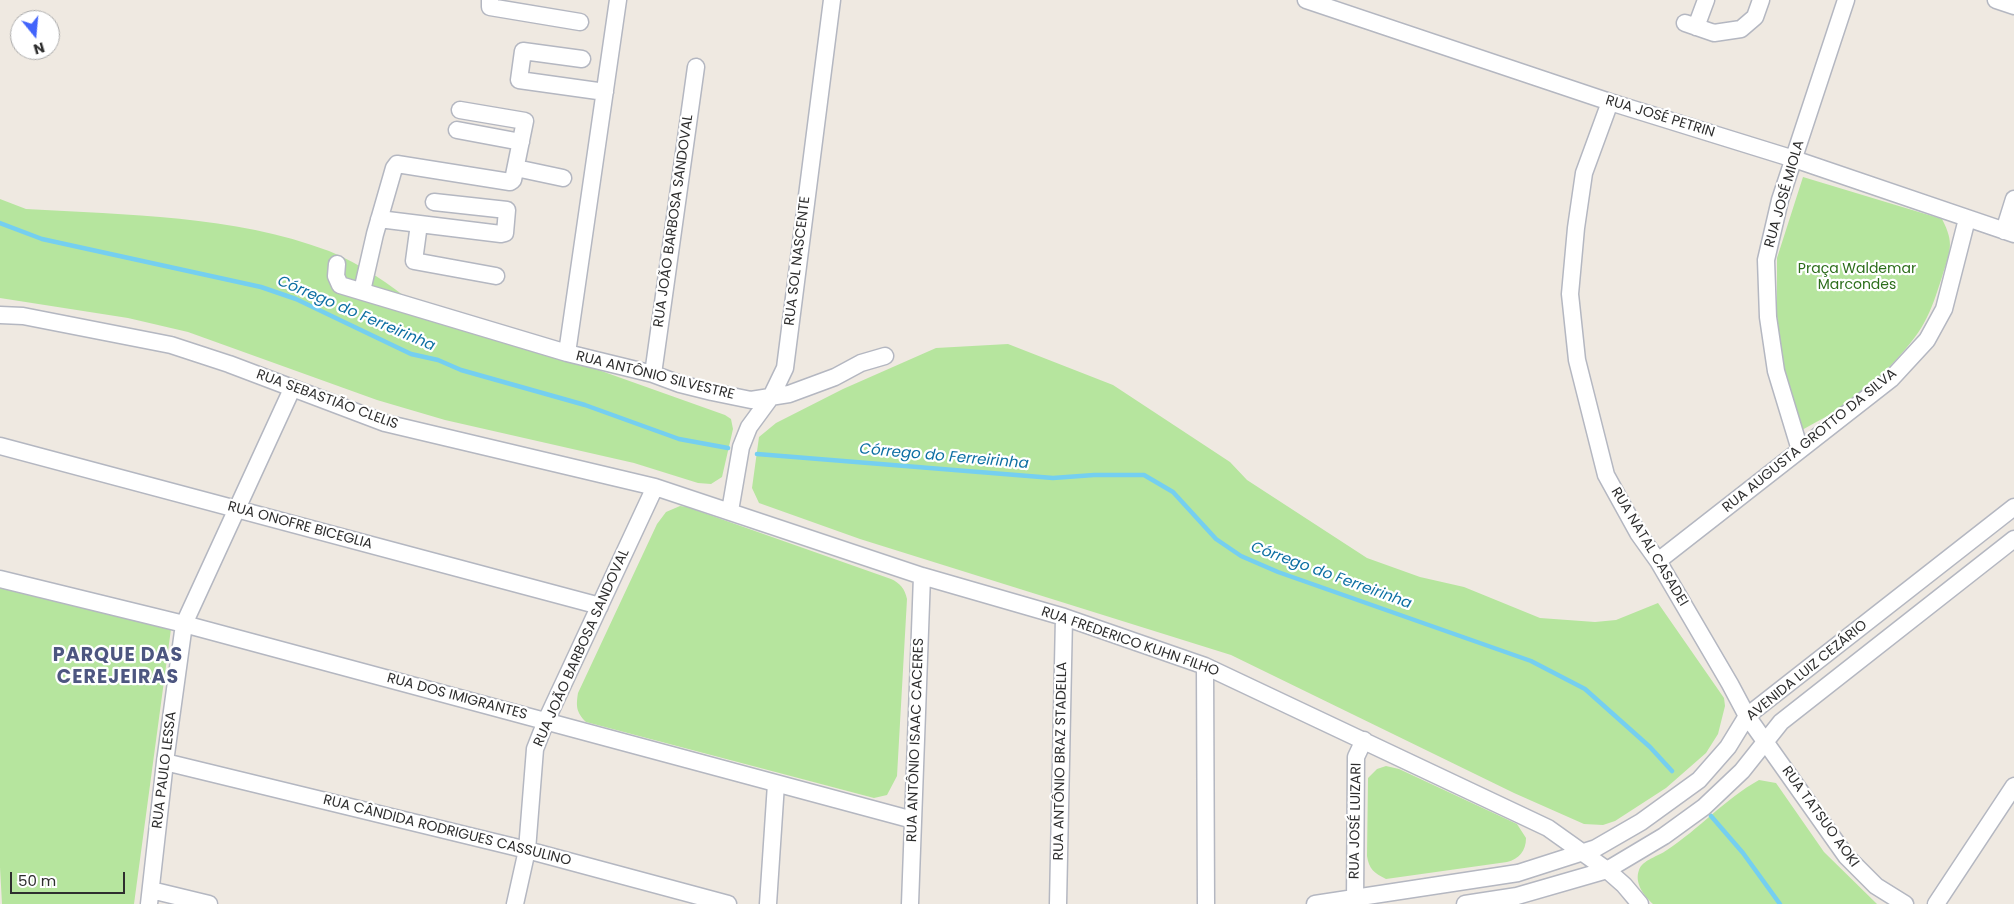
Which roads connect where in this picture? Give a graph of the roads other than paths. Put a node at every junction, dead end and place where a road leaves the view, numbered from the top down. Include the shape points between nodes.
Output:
1 (490, 0) edge
2 (618, 0) edge
3 (832, 0) edge
4 (1306, 0) edge
5 (1706, 0) edge
6 (1761, 0) edge
7 (1846, 0) edge
8 (1996, 0) edge
9 (2014, 6) edge
10 (580, 22) dead end
11 (582, 59) dead end
12 (696, 67) dead end
13 (605, 92) junction
14 (1610, 102) junction
15 (460, 110) dead end
16 (457, 130) dead end
17 (521, 142) junction
18 (1794, 159) junction
19 (516, 168) junction
20 (563, 178) dead end
21 (2014, 199) edge
22 (434, 202) dead end
23 (379, 219) junction
24 (1967, 219) junction
25 (419, 224) junction
26 (2009, 232) edge
27 (338, 264) dead end
28 (496, 276) dead end
29 (362, 291) junction
30 (0, 316) edge
31 (567, 353) junction
32 (885, 356) dead end
33 (653, 374) junction
34 (292, 389) junction
35 (771, 397) junction
36 (0, 446) edge
37 (1800, 450) junction
38 (655, 487) junction
39 (2014, 507) edge
40 (237, 510) junction
41 (730, 511) junction
42 (2014, 538) edge
43 (1658, 560) junction
44 (922, 576) junction
45 (0, 579) edge
46 (600, 606) junction
47 (1064, 617) junction
48 (184, 624) junction
49 (1205, 666) junction
50 (1747, 716) junction
51 (546, 720) junction
52 (1364, 740) junction
53 (1765, 741) junction
54 (165, 762) junction
55 (776, 784) junction
56 (2014, 786) edge
57 (913, 820) junction
58 (526, 850) junction
59 (1582, 852) junction
60 (1607, 870) junction
61 (150, 897) edge
62 (1355, 901) edge
63 (209, 904) edge
64 (515, 904) edge
65 (728, 904) edge
66 (768, 904) edge
67 (910, 904) edge
68 (1058, 904) edge
69 (1206, 904) edge
70 (1315, 904) edge
71 (1464, 904) edge
72 (1640, 904) edge
73 (1905, 904) edge
74 (1936, 904) edge

1 - 10 street via 490,7
2 - 13 street
3 - 35 street, RUA SOL NASCENTE via 785,368
4 - 14 street, RUA JOSÉ PETRIN
5 - 6 street via 1691,25 1714,33 1741,29 1755,17
7 - 18 street, RUA JOSÉ MIOLA
8 - 9 street
11 - 13 street via 523,50 519,80
12 - 33 street, RUA JOÃO BARBOSA SANDOVAL
13 - 31 street
14 - 18 street, RUA JOSÉ PETRIN
14 - 43 street, RUA NATAL CASADEI via 1584,173 1576,228 1570,294 1576,360 1606,475 1638,533
15 - 17 street via 525,122
16 - 17 street
17 - 19 street
18 - 24 street, RUA JOSÉ PETRIN
18 - 37 street, RUA JOSÉ MIOLA via 1780,200 1766,260 1768,317 1776,371
19 - 20 street
19 - 23 street via 510,182 397,164
21 - 26 street
22 - 25 street via 507,210 505,233
23 - 25 street
23 - 29 street
24 - 26 street, RUA JOSÉ PETRIN
24 - 37 street, RUA AUGUSTA GROTTO DA SILVA via 1944,309 1927,340 1891,379
25 - 28 street via 414,261
27 - 29 street, RUA ANTÔNIO SILVESTRE via 336,276 340,285
29 - 31 street, RUA ANTÔNIO SILVESTRE
30 - 34 street, RUA SEBASTIÃO CLELIS via 22,316 171,345
31 - 33 street, RUA ANTÔNIO SILVESTRE
32 - 35 street, RUA ANTÔNIO SILVESTRE via 860,363 835,378
33 - 35 street, RUA ANTÔNIO SILVESTRE via 680,384 751,400
34 - 38 street, RUA SEBASTIÃO CLELIS via 385,423
34 - 40 street, RUA PAULO LESSA
35 - 41 street, RUA SOL NASCENTE via 749,428 741,447
36 - 40 street, RUA ONOFRE BICEGLIA
37 - 43 street, RUA AUGUSTA GROTTO DA SILVA
38 - 41 street, RUA FREDERICO KUHN FILHO
38 - 46 street, RUA JOÃO BARBOSA SANDOVAL
39 - 50 street, AVENIDA LUIZ CEZÁRIO
40 - 46 street, RUA ONOFRE BICEGLIA
40 - 48 street, RUA PAULO LESSA
41 - 44 street, RUA FREDERICO KUHN FILHO
42 - 53 street, AVENIDA LUIZ CEZÁRIO via 1781,722
43 - 50 street, RUA NATAL CASADEI
44 - 47 street, RUA FREDERICO KUHN FILHO
44 - 57 street, RUA ANTÔNIO ISAAC CACERES
45 - 48 street, RUA DOS IMIGRANTES
46 - 51 street, RUA JOÃO BARBOSA SANDOVAL
47 - 49 street, RUA FREDERICO KUHN FILHO
47 - 68 street, RUA ANTÔNIO BRAZ STADELLA
48 - 51 street, RUA DOS IMIGRANTES
48 - 54 street, RUA PAULO LESSA
49 - 52 street, RUA FREDERICO KUHN FILHO
49 - 69 street
50 - 53 street, RUA NATAL CASADEI
50 - 59 street, AVENIDA LUIZ CEZÁRIO via 1728,748 1699,780 1641,822 1596,848
51 - 55 street, RUA DOS IMIGRANTES
51 - 58 street, RUA JOÃO BARBOSA SANDOVAL via 535,749
52 - 59 street, RUA FREDERICO KUHN FILHO via 1548,828
52 - 62 street, RUA JOSÉ LUIZARI via 1356,757
53 - 60 street, AVENIDA LUIZ CEZÁRIO via 1742,771 1704,807 1664,836
53 - 73 street, RUA TATSUO AOKI via 1846,856 1876,886
54 - 58 street, RUA CÂNDIDA RODRIGUES CASSULINO
54 - 61 street, RUA PAULO LESSA
55 - 57 street, RUA DOS IMIGRANTES
55 - 66 street
56 - 74 street
57 - 67 street, RUA ANTÔNIO ISAAC CACERES
58 - 64 street, RUA JOÃO BARBOSA SANDOVAL
58 - 65 street, RUA CÂNDIDA RODRIGUES CASSULINO
59 - 60 street, RUA FREDERICO KUHN FILHO
59 - 62 street, AVENIDA LUIZ CEZÁRIO via 1518,873
60 - 71 street, AVENIDA LUIZ CEZÁRIO via 1517,896
60 - 72 street, RUA FREDERICO KUHN FILHO
61 - 63 street
62 - 70 street, AVENIDA LUIZ CEZÁRIO

